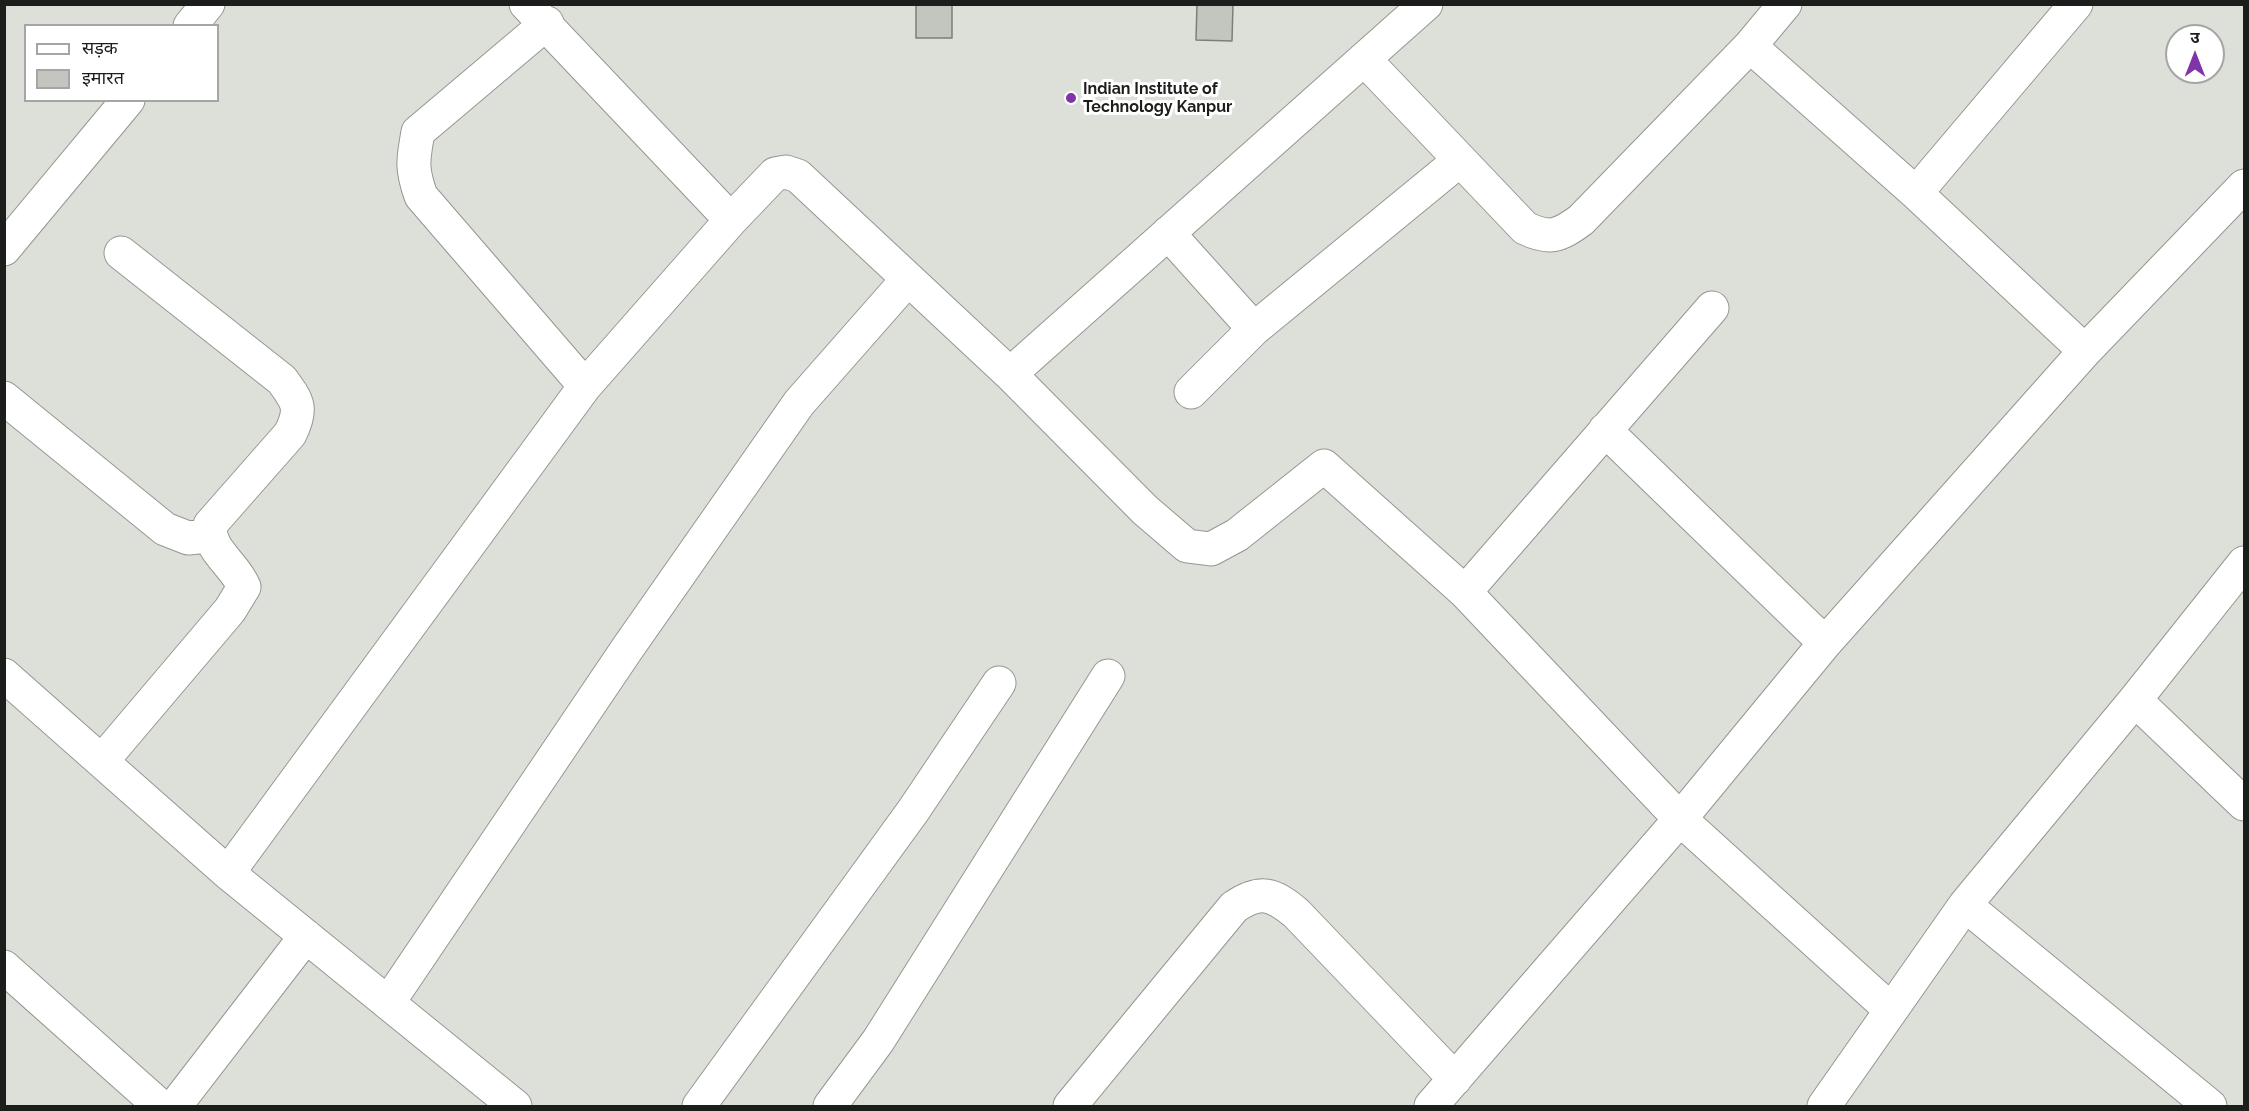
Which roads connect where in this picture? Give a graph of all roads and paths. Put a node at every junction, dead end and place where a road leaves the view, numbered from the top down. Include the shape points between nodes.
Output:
1 (208, 4) edge
2 (1426, 4) edge
3 (1785, 4) edge
4 (2076, 4) edge
5 (536, 14) edge
6 (192, 24) edge
7 (1750, 46) junction
8 (1364, 59) junction
9 (126, 102) edge
10 (1460, 160) junction
11 (2244, 186) edge
12 (1916, 193) junction
13 (731, 220) junction
14 (1168, 233) junction
15 (4, 249) edge
16 (121, 253) dead end
17 (908, 279) junction
18 (1712, 308) dead end
19 (1254, 329) junction
20 (2085, 351) junction
21 (1010, 374) junction
22 (585, 386) junction
23 (1191, 392) dead end
24 (4, 398) edge
25 (1605, 430) junction
26 (209, 536) junction
27 (2244, 563) edge
28 (1465, 592) junction
29 (1825, 644) junction
30 (4, 675) edge
31 (1108, 676) dead end
32 (999, 683) dead end
33 (2135, 700) junction
34 (102, 761) junction
35 (2244, 804) edge
36 (1680, 819) junction
37 (228, 873) junction
38 (1965, 906) junction
39 (306, 936) junction
40 (4, 967) edge
41 (388, 1003) junction
42 (1891, 1010) junction
43 (1455, 1078) junction
44 (160, 1107) edge
45 (175, 1107) edge
46 (515, 1107) edge
47 (699, 1107) edge
48 (830, 1107) edge
49 (1070, 1107) edge
50 (1431, 1107) edge
51 (1824, 1107) edge
52 (2210, 1107) edge

1 - 6 street
2 - 8 street
3 - 7 street
4 - 12 street
5 - 13 street
5 - 22 street via 418,132 413,173 421,196
7 - 10 street via 1581,220 1555,236 1539,235 1525,228
7 - 12 street
8 - 10 street
8 - 14 street
9 - 15 street
10 - 19 street
11 - 20 street
12 - 20 street
13 - 17 street via 776,174 786,172 798,176
13 - 22 street
14 - 19 street
14 - 21 street
16 - 26 street via 282,380 297,401 297,421 290,434 220,511 210,525
17 - 21 street
17 - 41 street via 799,403 627,648
18 - 25 street
19 - 23 street
20 - 29 street
21 - 28 street via 1145,510 1187,546 1211,549 1237,536 1324,466
22 - 37 street
24 - 26 street via 165,529 188,538
25 - 28 street
25 - 29 street
26 - 34 street via 239,575 242,593
27 - 33 street
28 - 36 street
29 - 36 street
30 - 34 street
31 - 48 street via 878,1041
32 - 47 street via 914,811
33 - 35 street
33 - 38 street
34 - 37 street
36 - 42 street
36 - 43 street
37 - 39 street
38 - 42 street
38 - 52 street
39 - 41 street
39 - 45 street
40 - 44 street
41 - 46 street
42 - 51 street
43 - 49 street via 1296,913 1280,900 1265,895 1249,897 1234,907
43 - 50 street

